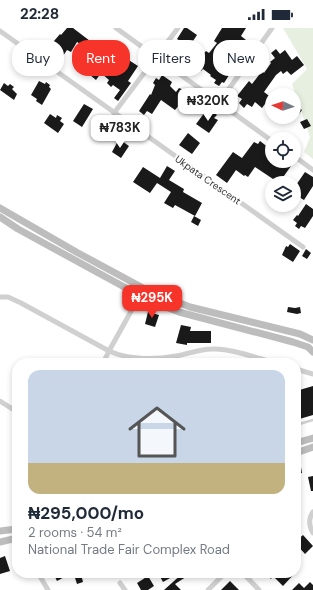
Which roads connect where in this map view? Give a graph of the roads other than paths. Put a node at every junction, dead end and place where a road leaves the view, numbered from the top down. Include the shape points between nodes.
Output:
1 (116, 28) edge
2 (178, 28) edge
3 (272, 28) edge
4 (0, 31) edge
5 (169, 40) edge
6 (138, 44) edge
7 (142, 76) edge
8 (181, 76) edge
9 (219, 103) junction
10 (114, 113) junction
11 (265, 136) edge
12 (301, 161) edge
13 (313, 170) edge
14 (0, 208) edge
15 (0, 217) edge
16 (303, 247) dead end
17 (140, 295) junction
18 (0, 297) edge
19 (313, 340) edge
20 (109, 352) junction
21 (313, 352) edge
22 (106, 358) edge
23 (156, 358) edge
24 (156, 358) edge
25 (255, 358) edge
26 (301, 370) edge
27 (313, 374) edge
28 (0, 401) edge
29 (12, 409) edge
30 (313, 420) edge
31 (301, 424) edge
32 (313, 438) edge
33 (301, 442) edge
34 (313, 447) edge
35 (301, 451) edge
36 (313, 512) edge
37 (12, 529) edge
38 (0, 530) edge
39 (313, 533) edge
40 (12, 539) edge
41 (0, 542) edge
42 (41, 578) edge
43 (220, 578) edge
44 (248, 578) edge
45 (120, 583) dead end
46 (48, 590) edge
47 (125, 590) edge
48 (208, 590) edge
49 (259, 590) edge

1 - 6 street
2 - 5 street
3 - 9 street
4 - 10 street, Ukpata Crescent
7 - 10 street
8 - 9 street
9 - 11 street
10 - 16 street, Ukpata Crescent
12 - 13 street
14 - 19 main road via 145,289 190,307 300,334
15 - 17 main road
17 - 20 street
17 - 21 main road via 180,312 293,342 308,347
18 - 20 street via 8,297 22,303
20 - 22 street
20 - 24 street
23 - 25 street via 218,349
26 - 27 street
28 - 29 street
30 - 31 lane
32 - 33 main road
34 - 35 main road
36 - 39 street via 309,522
37 - 38 main road
40 - 41 main road
42 - 46 street
43 - 48 street
44 - 49 street
45 - 47 street

